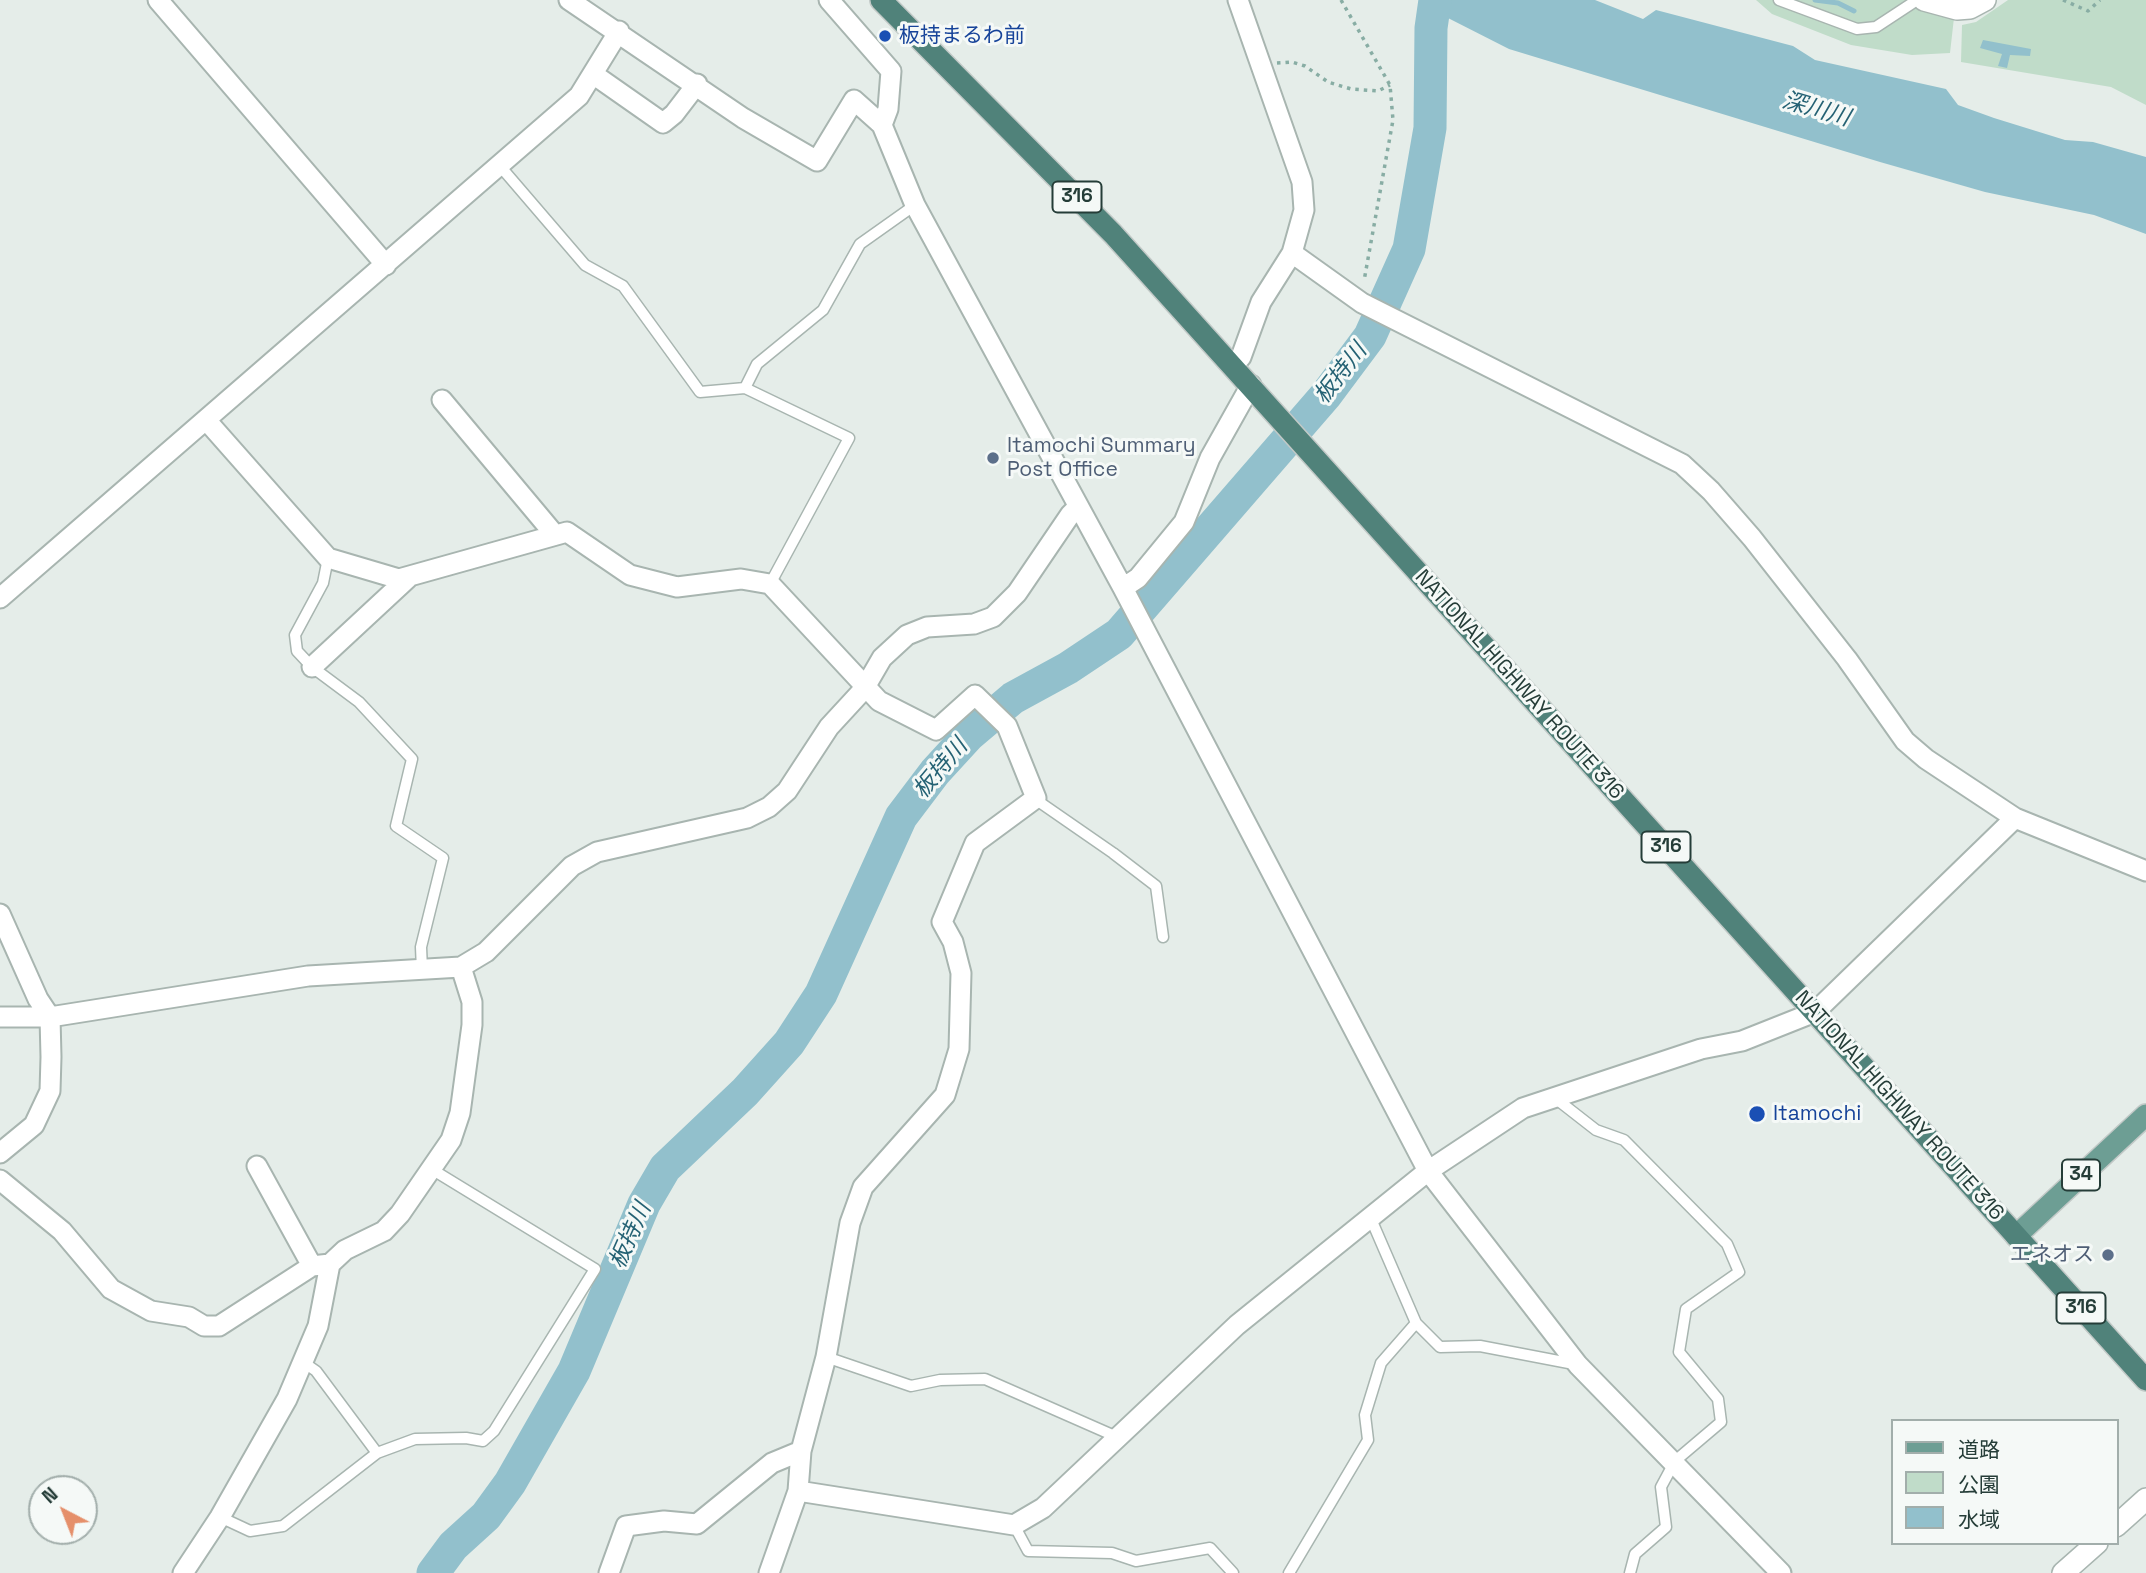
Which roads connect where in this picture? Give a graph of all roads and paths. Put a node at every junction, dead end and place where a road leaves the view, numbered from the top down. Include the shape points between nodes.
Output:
1 (158, 0) edge
2 (569, 0) edge
3 (829, 0) edge
4 (881, 0) edge
5 (1238, 0) edge
6 (1341, 0) edge
7 (1779, 0) edge
8 (1917, 0) edge
9 (1924, 0) edge
10 (1985, 0) edge
11 (2063, 0) edge
12 (2100, 0) edge
13 (619, 31) junction
14 (1260, 60) junction
15 (593, 74) junction
16 (697, 84) junction
17 (1390, 85) junction
18 (882, 125) junction
19 (500, 166) junction
20 (915, 205) junction
21 (1292, 253) junction
22 (386, 265) junction
23 (1358, 300) junction
24 (1234, 365) junction
25 (745, 388) junction
26 (1258, 393) junction
27 (442, 400) dead end
28 (207, 421) junction
29 (1078, 508) junction
30 (555, 535) junction
31 (328, 558) junction
32 (409, 577) junction
33 (770, 584) junction
34 (1126, 595) junction
35 (0, 598) edge
36 (312, 667) junction
37 (864, 689) junction
38 (1035, 799) junction
39 (2015, 818) junction
40 (2146, 871) edge
41 (0, 914) edge
42 (1163, 937) dead end
43 (461, 967) junction
44 (422, 972) junction
45 (1815, 1012) junction
46 (0, 1017) edge
47 (50, 1017) junction
48 (1555, 1098) junction
49 (2146, 1115) edge
50 (3, 1147) edge
51 (257, 1167) dead end
52 (433, 1170) junction
53 (1428, 1171) junction
54 (0, 1180) edge
55 (1371, 1219) junction
56 (2016, 1236) junction
57 (321, 1265) junction
58 (1416, 1323) junction
59 (826, 1357) junction
60 (303, 1362) junction
61 (1578, 1365) junction
62 (2146, 1380) edge
63 (1117, 1437) junction
64 (802, 1451) junction
65 (377, 1452) junction
66 (1675, 1461) junction
67 (798, 1491) junction
68 (2146, 1499) edge
69 (220, 1517) junction
70 (2118, 1524) edge
71 (1014, 1525) junction
72 (2090, 1550) edge
73 (183, 1573) edge
74 (609, 1573) edge
75 (769, 1573) edge
76 (1233, 1573) edge
77 (1289, 1573) edge
78 (1630, 1573) edge
79 (1782, 1573) edge
80 (2063, 1573) edge

1 - 22 street
2 - 13 street
3 - 18 street via 891,71
4 - 24 highway, NATIONAL HIGHWAY ROUTE 316 / 316 via 1113,234
5 - 14 street
6 - 17 path
7 - 8 lane via 1857,29 1876,27
9 - 10 street via 1957,9
11 - 12 path via 2088,11
13 - 15 street
13 - 16 street
14 - 17 path via 1305,66 1328,82 1351,89 1378,90
14 - 21 street via 1302,182 1304,210
15 - 16 street via 663,123
15 - 19 street via 579,96
16 - 18 street via 743,118 817,161 854,100
17 - 23 path via 1393,120 1388,159
18 - 20 street
19 - 22 street
19 - 25 lane via 585,265 623,286 700,392
20 - 25 lane via 860,244 823,310 757,363
20 - 29 street
21 - 23 street
21 - 24 street via 1261,302
22 - 28 street
23 - 39 street via 1682,464 1752,538 1905,741
24 - 26 highway, NATIONAL HIGHWAY ROUTE 316 / 316
25 - 33 lane via 849,438
26 - 34 street via 1210,458 1184,522
26 - 45 highway, NATIONAL HIGHWAY ROUTE 316 / 316
27 - 30 street
28 - 31 street
28 - 35 street
29 - 34 street
29 - 37 street via 1017,593 993,617 974,624 927,627 906,635 882,658
30 - 32 street
30 - 33 street via 567,532 630,575 677,587 741,579
31 - 32 street via 399,579
31 - 36 lane via 323,583 295,635 297,651
32 - 36 street
33 - 37 street
34 - 53 street
36 - 44 lane via 359,702 412,759 396,826 443,858 421,947
37 - 38 street via 936,730 975,695 1007,726
37 - 43 street via 829,727 787,791 769,807 747,818 597,852 572,866 486,952
38 - 42 lane via 1156,886
38 - 59 street via 975,843 943,922 961,973 960,1049 945,1095 863,1187 850,1223
39 - 40 street
39 - 45 street
41 - 47 street
43 - 44 street
43 - 52 street via 472,1002 461,1100 451,1140
44 - 47 street via 308,976
45 - 48 street via 1742,1041 1701,1049
45 - 56 highway, NATIONAL HIGHWAY ROUTE 316 / 316
46 - 47 street
47 - 50 street via 50,1091 34,1125
48 - 53 street via 1523,1108
48 - 66 lane via 1596,1130 1624,1140 1727,1244 1739,1272 1686,1309 1679,1352 1718,1399 1721,1422
49 - 56 main road, 34
51 - 57 street
52 - 57 street via 384,1231
52 - 65 lane via 596,1269 494,1431 483,1441 415,1439
53 - 55 street
53 - 61 street
54 - 57 street via 62,1231 111,1289 151,1311 189,1317 204,1326 219,1326
55 - 58 lane
55 - 63 street via 1237,1325
56 - 62 highway, NATIONAL HIGHWAY ROUTE 316 / 316
57 - 60 street via 318,1326
58 - 61 lane via 1440,1347 1480,1346
58 - 77 lane via 1381,1363 1365,1415 1368,1440
59 - 63 lane via 911,1386 985,1379
59 - 64 street
60 - 65 lane via 316,1371
60 - 69 street
61 - 66 street
63 - 71 street via 1043,1508
64 - 67 street
64 - 74 street via 772,1463 697,1524 664,1521 626,1526
65 - 69 lane via 283,1526 250,1531
66 - 78 lane via 1661,1487 1666,1527 1635,1555
66 - 79 street
67 - 71 street
67 - 75 street
68 - 70 street
69 - 73 street
71 - 76 lane via 1028,1551 1112,1553 1136,1561 1210,1548
72 - 80 street

